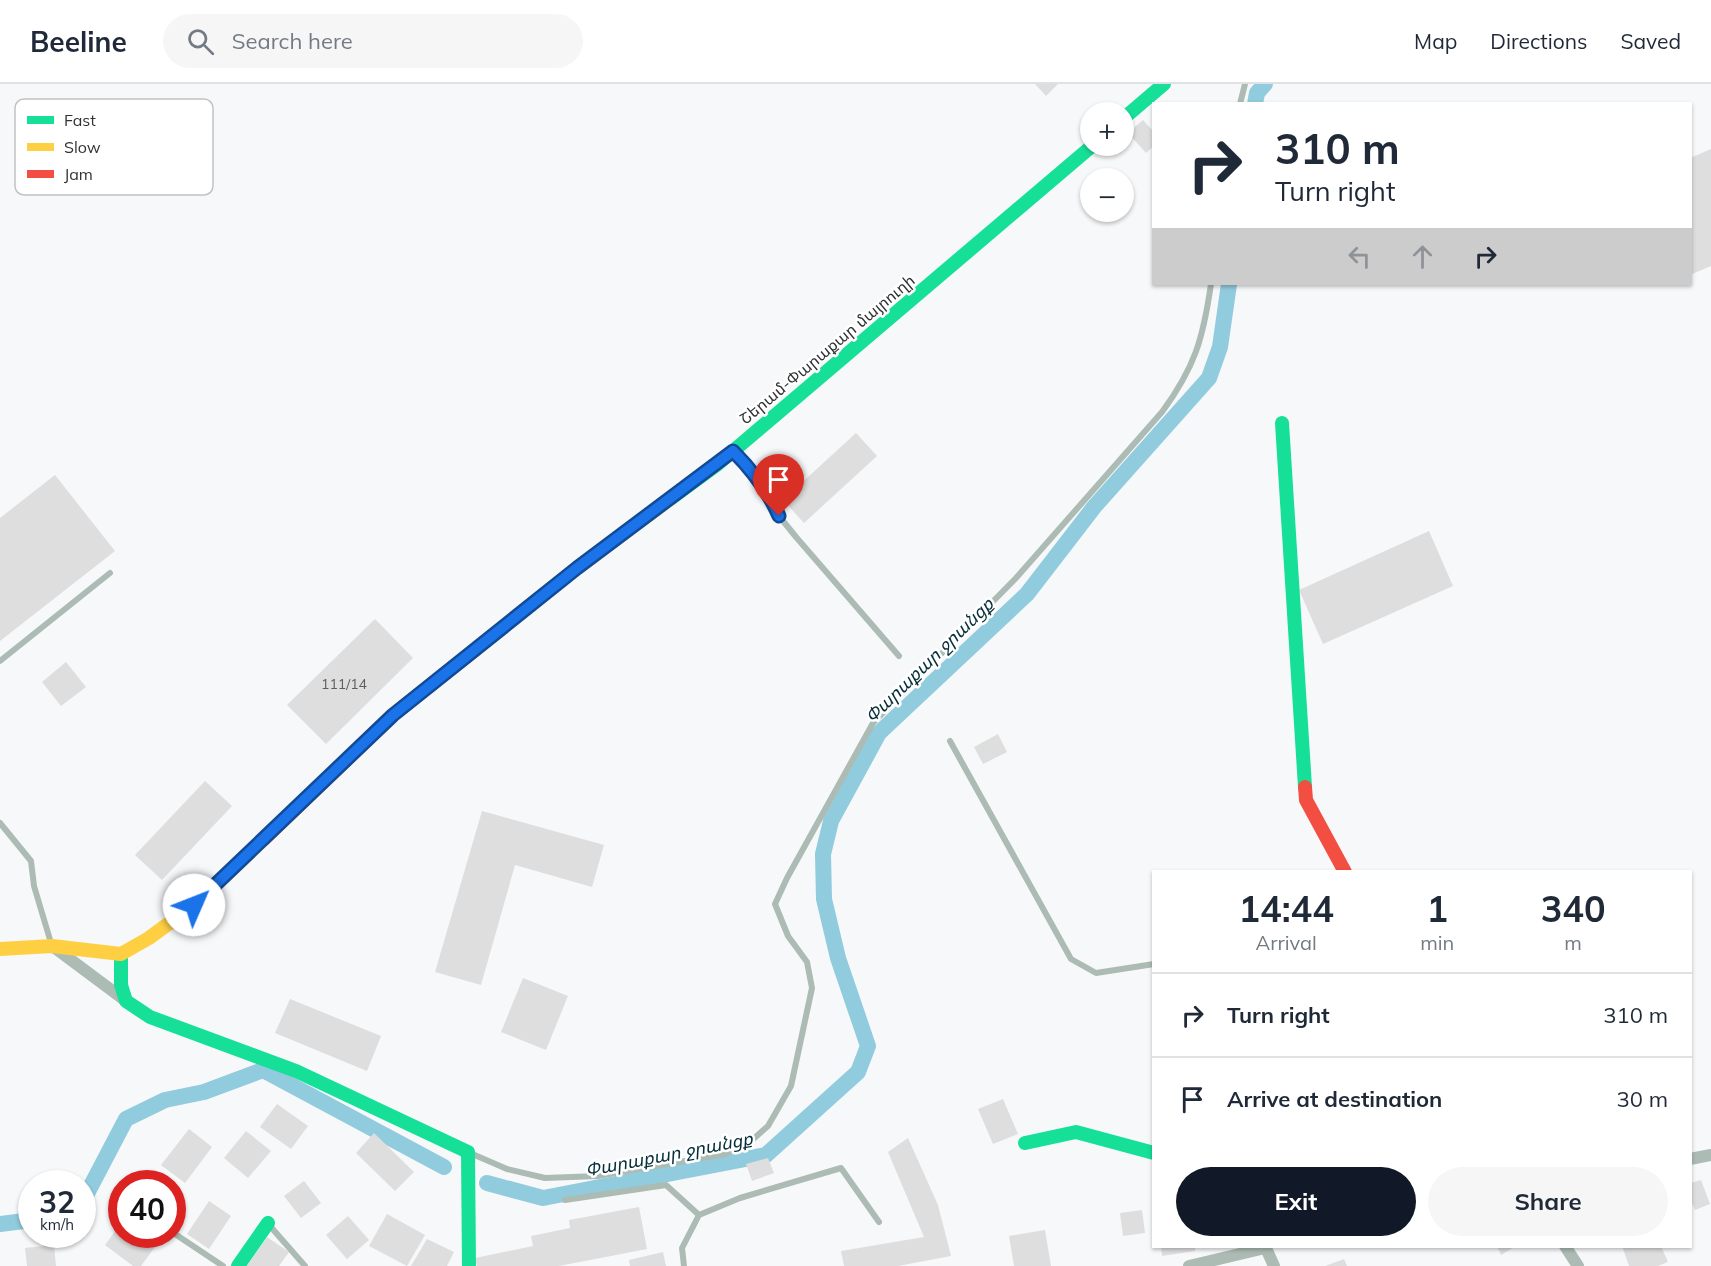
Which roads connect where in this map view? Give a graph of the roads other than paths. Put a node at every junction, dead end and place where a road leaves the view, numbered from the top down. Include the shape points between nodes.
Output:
1 (1164, 84) edge
2 (1245, 84) edge
3 (1240, 102) edge
4 (1134, 110) edge
5 (1080, 156) edge
6 (1211, 285) edge
7 (1282, 423) dead end
8 (733, 451) junction
9 (110, 573) dead end
10 (899, 656) dead end
11 (0, 661) edge
12 (950, 741) dead end
13 (0, 823) edge
14 (1344, 870) edge
15 (52, 946) junction
16 (0, 949) edge
17 (121, 954) junction
18 (1152, 964) edge
19 (126, 1001) junction
20 (1024, 1143) dead end
21 (468, 1152) junction
22 (1152, 1152) edge
23 (1711, 1155) edge
24 (1692, 1159) edge
25 (565, 1200) dead end
26 (699, 1215) junction
27 (879, 1222) dead end
28 (268, 1223) joint
29 (186, 1241) edge
30 (1261, 1248) edge
31 (1265, 1248) edge
32 (1565, 1248) edge
33 (223, 1266) edge
34 (238, 1266) edge
35 (305, 1266) edge
36 (469, 1266) edge
37 (684, 1266) edge
38 (1189, 1266) edge
39 (1274, 1266) edge
40 (1578, 1266) edge

1 - 4 street
2 - 3 lane
5 - 8 street, Շերամ-Փարաքար մայրուղի
6 - 21 lane via 1198,353 1181,386 1016,578 873,723 787,878 775,904 788,936 807,962 812,988 791,1086 768,1126 750,1142 725,1154 598,1176 544,1178 507,1169
7 - 14 street via 1306,800
8 - 10 lane via 750,468 796,537
8 - 17 street, Շերամ-Փարաքար մայրուղի via 577,568 393,715 194,905
9 - 11 lane
12 - 18 lane via 1071,959 1096,973
13 - 15 lane via 31,861 34,886
15 - 16 street
15 - 17 street
15 - 19 street
17 - 19 street
19 - 21 street via 150,1017 296,1071
20 - 22 street via 1076,1132
21 - 36 street
23 - 24 street
25 - 26 lane via 666,1185
26 - 27 lane via 740,1198 842,1168
26 - 37 lane via 682,1248
28 - 34 street
28 - 35 lane
29 - 33 lane
30 - 38 street
31 - 39 street
32 - 40 street

